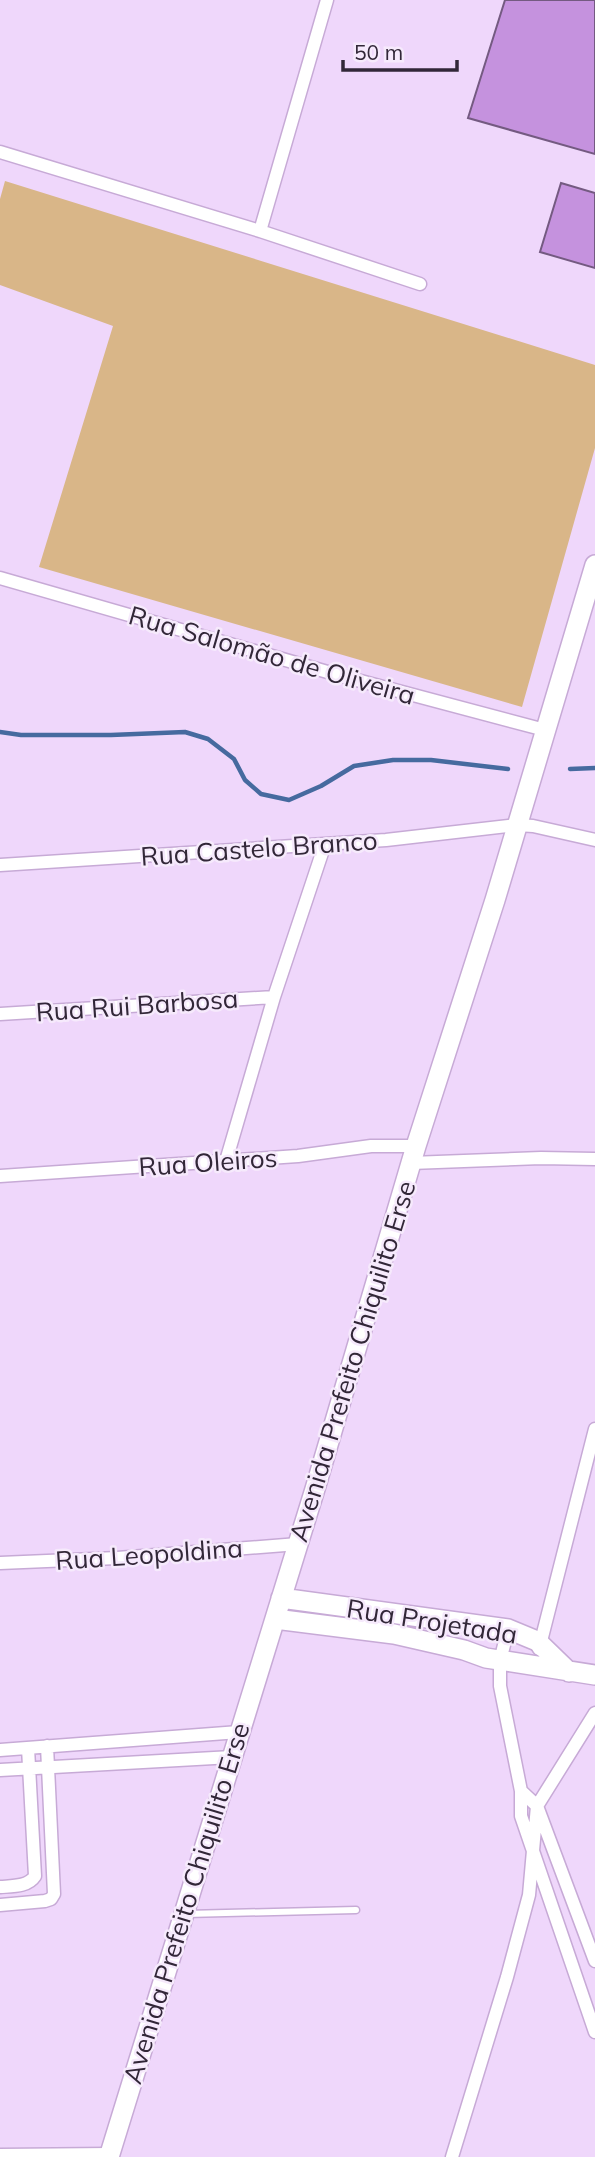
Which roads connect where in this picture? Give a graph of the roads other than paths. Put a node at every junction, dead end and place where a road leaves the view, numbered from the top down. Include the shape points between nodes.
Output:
1 (327, 0) edge
2 (0, 152) edge
3 (260, 231) junction
4 (420, 284) dead end
5 (595, 565) edge
6 (0, 578) edge
7 (545, 730) junction
8 (517, 825) junction
9 (595, 840) edge
10 (325, 844) junction
11 (0, 865) edge
12 (274, 997) junction
13 (0, 1014) edge
14 (414, 1154) junction
15 (595, 1159) edge
16 (226, 1161) junction
17 (0, 1176) edge
18 (595, 1429) edge
19 (591, 1463) edge
20 (298, 1544) junction
21 (0, 1563) edge
22 (281, 1598) junction
23 (275, 1619) junction
24 (508, 1629) junction
25 (540, 1643) junction
26 (500, 1661) junction
27 (536, 1666) junction
28 (569, 1672) junction
29 (595, 1675) edge
30 (595, 1713) edge
31 (239, 1732) junction
32 (47, 1746) junction
33 (28, 1748) junction
34 (0, 1750) edge
35 (232, 1757) junction
36 (28, 1768) junction
37 (48, 1768) junction
38 (0, 1770) edge
39 (521, 1791) junction
40 (537, 1806) junction
41 (532, 1853) junction
42 (34, 1878) junction
43 (54, 1886) junction
44 (0, 1887) edge
45 (0, 1905) edge
46 (356, 1910) dead end
47 (183, 1914) junction
48 (595, 1961) edge
49 (595, 2032) edge
50 (0, 2155) edge
51 (109, 2155) edge
52 (452, 2157) edge

1 - 3 street
2 - 3 street
3 - 4 street
5 - 7 street, Avenida Prefeito Chiquilito Erse
6 - 7 street, Rua Salomão de Oliveira
7 - 8 street, Avenida Prefeito Chiquilito Erse
8 - 9 street, Rua Castelo Branco
8 - 10 street, Rua Castelo Branco
8 - 14 street, Avenida Prefeito Chiquilito Erse
10 - 11 street, Rua Castelo Branco
10 - 12 street, Rua Rui Barbosa
12 - 13 street, Rua Rui Barbosa
12 - 16 street, Rua Rui Barbosa
14 - 15 street, Rua Oleiros
14 - 16 street, Rua Oleiros via 371,1146
14 - 20 street, Avenida Prefeito Chiquilito Erse
16 - 17 street, Rua Oleiros
18 - 19 street
19 - 25 street
20 - 21 street, Rua Leopoldina
20 - 22 street, Avenida Prefeito Chiquilito Erse
22 - 23 street, Avenida Prefeito Chiquilito Erse
22 - 24 street, Rua Projetada
23 - 26 street, Rua Projetada via 394,1634
23 - 31 street, Avenida Prefeito Chiquilito Erse
24 - 25 street, Rua Projetada
24 - 26 street
25 - 27 street
25 - 28 street, Rua Projetada
26 - 27 street, Rua Projetada
26 - 39 street via 502,1702
27 - 28 street, Rua Projetada
28 - 29 street, Rua Projetada
30 - 40 street
31 - 32 street
31 - 35 street, Avenida Prefeito Chiquilito Erse
32 - 33 street
32 - 37 street
33 - 34 street
33 - 36 street
35 - 37 street
35 - 47 street, Avenida Prefeito Chiquilito Erse
36 - 37 street
36 - 38 street
36 - 42 street
37 - 43 street
39 - 40 street
39 - 41 street via 520,1816
40 - 41 street
40 - 48 street
41 - 49 street
41 - 52 street via 529,1895
42 - 43 street
42 - 44 street via 24,1885
43 - 45 street via 54,1894 45,1901
46 - 47 lane
47 - 51 street, Avenida Prefeito Chiquilito Erse
50 - 51 street

